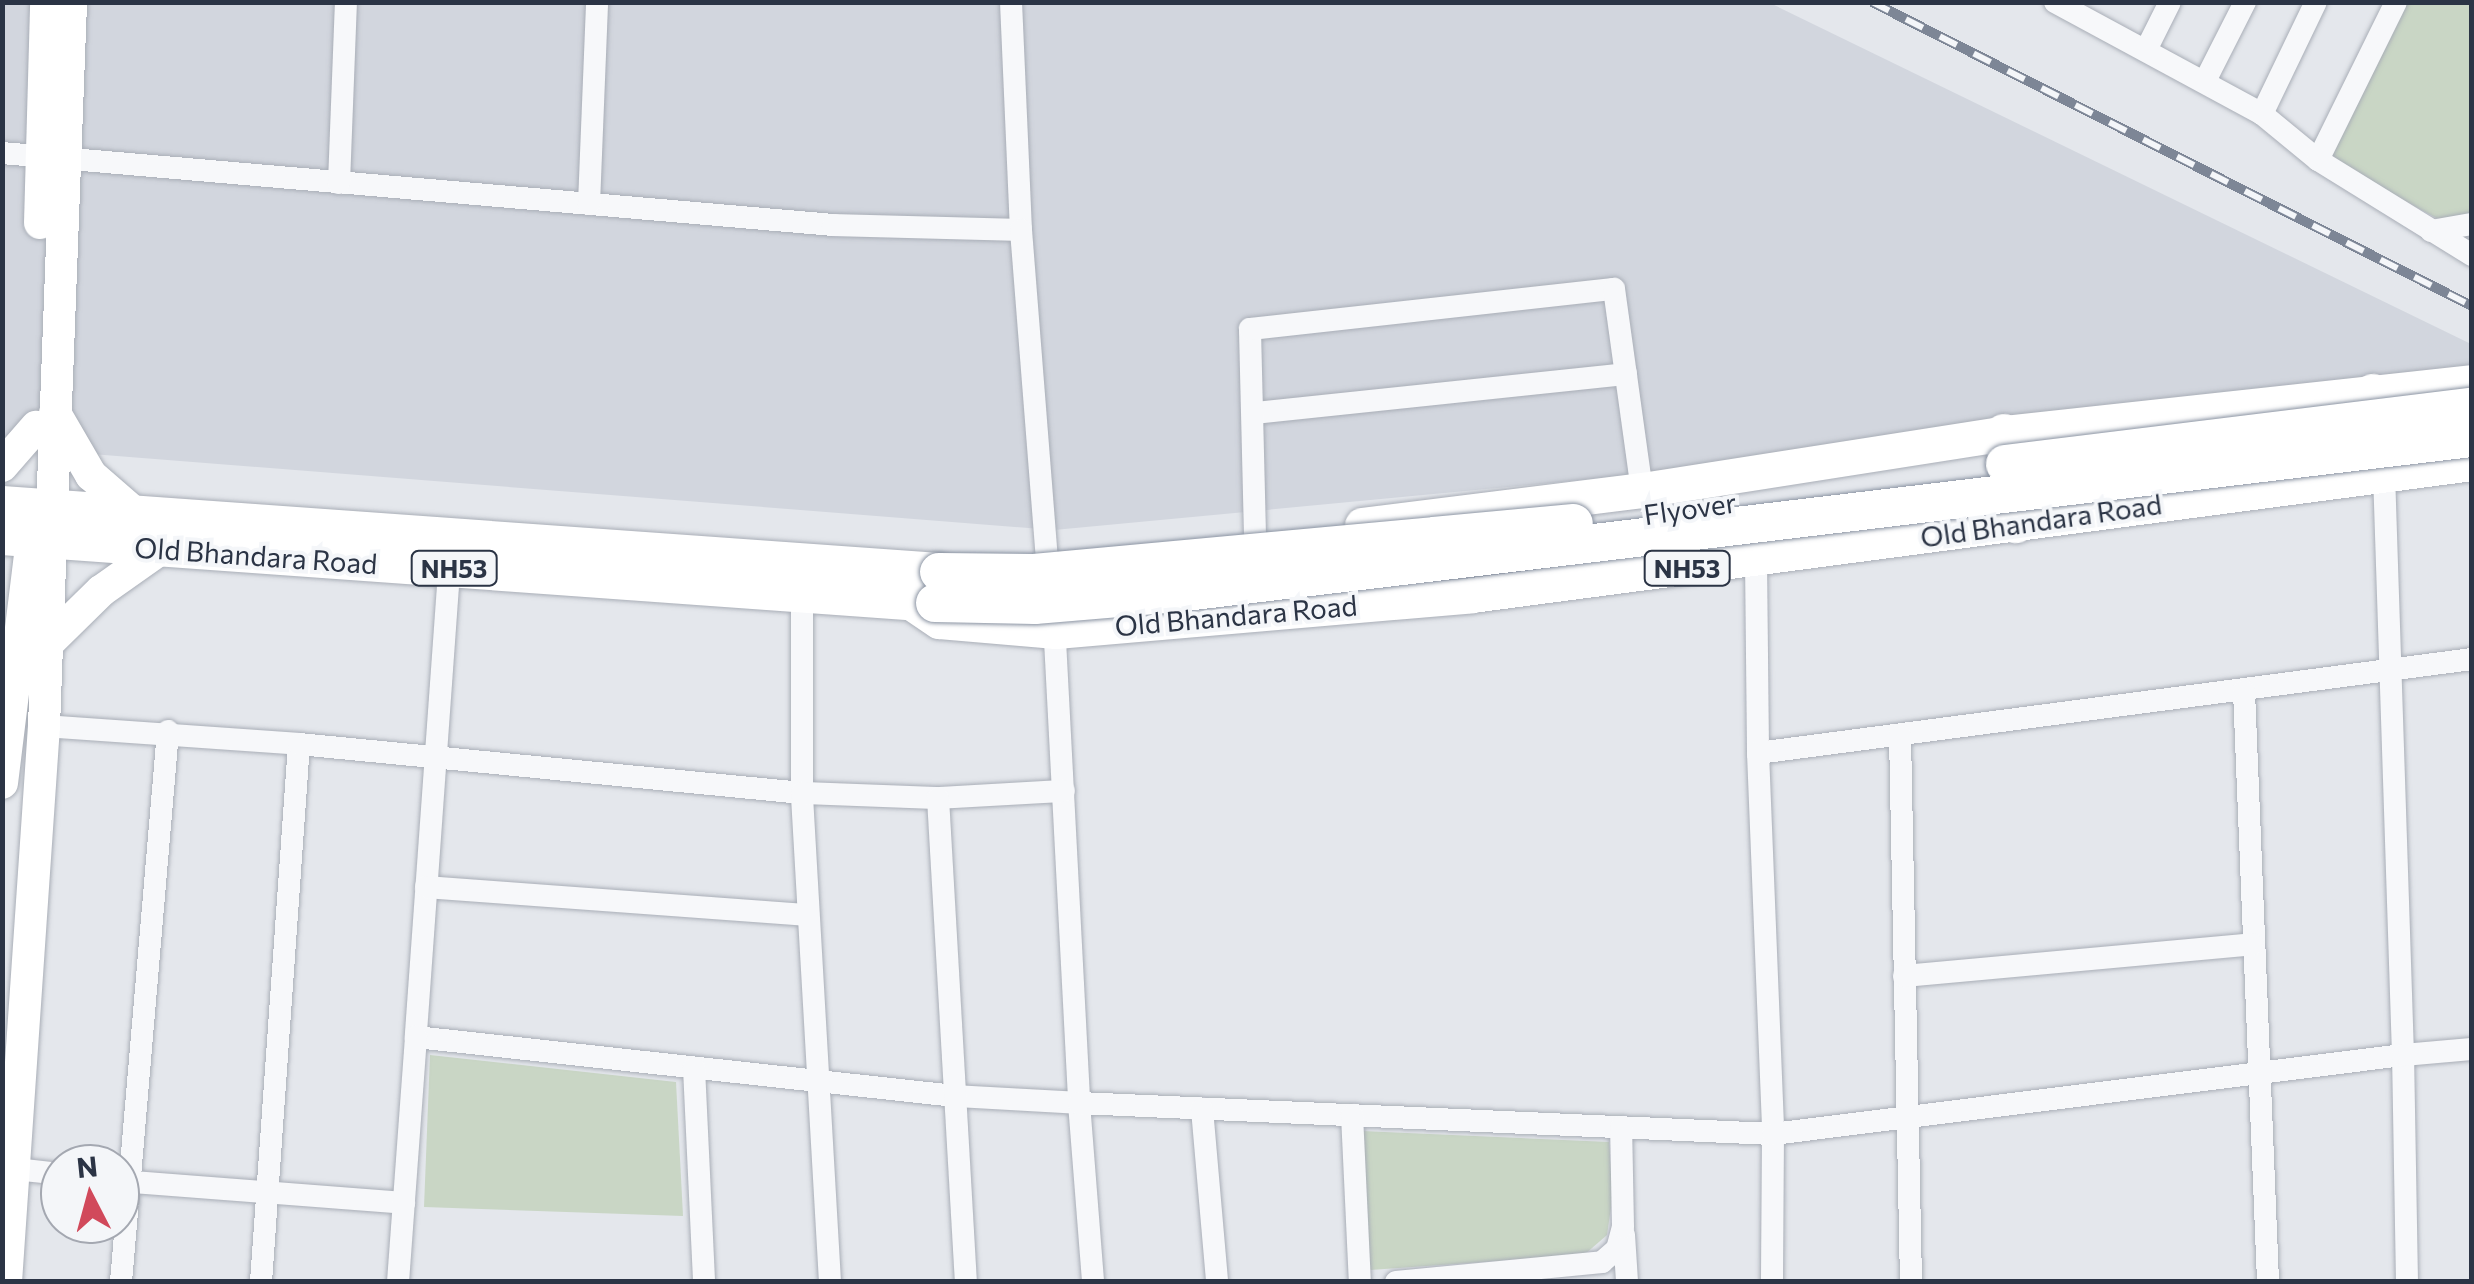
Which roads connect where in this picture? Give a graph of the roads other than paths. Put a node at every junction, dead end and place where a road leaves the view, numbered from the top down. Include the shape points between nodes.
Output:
1 (46, 2) edge
2 (72, 2) edge
3 (346, 2) edge
4 (598, 2) edge
5 (1011, 2) edge
6 (2055, 2) edge
7 (2170, 2) edge
8 (2245, 2) edge
9 (2316, 2) edge
10 (2396, 2) edge
11 (2088, 9) edge
12 (2147, 48) junction
13 (2205, 81) junction
14 (2262, 114) junction
15 (2, 154) edge
16 (52, 159) junction
17 (2318, 160) junction
18 (339, 183) junction
19 (589, 204) junction
20 (2472, 224) edge
21 (1021, 230) junction
22 (2432, 230) junction
23 (2472, 255) edge
24 (1626, 374) junction
25 (2472, 382) edge
26 (2373, 393) junction
27 (2472, 408) edge
28 (1255, 413) junction
29 (46, 420) junction
30 (2004, 433) junction
31 (2472, 438) edge
32 (2472, 463) edge
33 (2, 466) edge
34 (2384, 473) junction
35 (1642, 490) junction
36 (136, 516) junction
37 (28, 524) edge
38 (2016, 524) junction
39 (1256, 536) junction
40 (162, 548) junction
41 (451, 554) junction
42 (1045, 555) junction
43 (1756, 559) junction
44 (921, 585) junction
45 (802, 597) junction
46 (2, 602) edge
47 (1056, 631) junction
48 (33, 642) junction
49 (2472, 659) edge
50 (2394, 672) junction
51 (2244, 690) junction
52 (44, 726) junction
53 (168, 731) junction
54 (1900, 735) junction
55 (300, 744) junction
56 (1758, 753) junction
57 (435, 755) junction
58 (2, 783) edge
59 (1064, 791) junction
60 (802, 792) junction
61 (938, 798) junction
62 (426, 887) junction
63 (808, 915) junction
64 (2253, 944) junction
65 (1904, 976) junction
66 (416, 1037) junction
67 (2472, 1049) edge
68 (2403, 1055) junction
69 (694, 1068) junction
70 (2257, 1073) junction
71 (820, 1082) junction
72 (955, 1096) junction
73 (1079, 1103) junction
74 (1202, 1109) junction
75 (1352, 1115) junction
76 (1906, 1117) junction
77 (1621, 1127) junction
78 (1773, 1134) junction
79 (128, 1144) edge
80 (14, 1169) junction
81 (40, 1172) edge
82 (140, 1182) edge
83 (267, 1192) junction
84 (404, 1203) junction
85 (1623, 1227) junction
86 (122, 1244) edge
87 (6, 1282) edge
88 (121, 1282) edge
89 (261, 1282) edge
90 (398, 1282) edge
91 (704, 1282) edge
92 (830, 1282) edge
93 (966, 1282) edge
94 (1093, 1282) edge
95 (1217, 1282) edge
96 (1360, 1282) edge
97 (1396, 1282) edge
98 (1627, 1282) edge
99 (1772, 1282) edge
100 (1912, 1282) edge
101 (2268, 1282) edge
102 (2407, 1282) edge

1 - 16 main road
2 - 16 main road
3 - 18 street
4 - 19 street
5 - 21 street
6 - 11 street
7 - 12 street
8 - 13 street
9 - 14 street
10 - 17 street
11 - 12 street
12 - 13 street
13 - 14 street
14 - 17 street
15 - 16 street
16 - 18 street
16 - 29 main road
17 - 22 street
18 - 19 street
19 - 21 street via 833,224
20 - 22 street
21 - 42 street
22 - 23 street
24 - 28 street
24 - 28 street via 1614,288 1250,330
24 - 35 street
25 - 26 main road, NH53
26 - 30 main road, NH53
26 - 34 highway
27 - 44 highway, Flyover / NH53, bridge via 2237,432 1596,521
28 - 39 street
29 - 33 main road
29 - 36 main road
29 - 37 main road
30 - 35 main road, NH53
30 - 38 highway
31 - 44 highway, Flyover, bridge via 1177,593 1035,604
32 - 34 main road, Old Bhandara Road / NH53
34 - 38 main road, Old Bhandara Road / NH53
34 - 50 street
35 - 39 main road, NH53
36 - 37 highway, NH53
36 - 41 highway, NH53
37 - 40 highway, Old Bhandara Road / NH53
37 - 48 main road
38 - 43 main road, Old Bhandara Road / NH53
39 - 42 main road, NH53
40 - 41 highway, Old Bhandara Road / NH53
40 - 48 main road
41 - 44 highway, NH53
41 - 45 highway, Old Bhandara Road / NH53
41 - 57 street
42 - 44 main road, NH53 via 932,554
42 - 47 street
43 - 47 main road, Old Bhandara Road / NH53 via 1472,595
43 - 56 street
44 - 45 highway, Old Bhandara Road / NH53
44 - 47 main road, Old Bhandara Road / NH53 via 939,621
45 - 60 street
46 - 48 main road
47 - 59 street
48 - 52 main road
48 - 58 main road
49 - 50 street
50 - 51 street
50 - 68 street
51 - 54 street
51 - 64 street
52 - 53 street
52 - 80 main road
53 - 55 street
53 - 79 street
54 - 56 street
54 - 65 street
55 - 57 street
55 - 83 street
56 - 78 street
57 - 60 street
57 - 62 street
59 - 61 street
59 - 73 street
60 - 61 street
60 - 63 street
61 - 72 street
62 - 63 street
62 - 66 street
63 - 71 street
64 - 65 street
64 - 70 street
65 - 76 street
66 - 69 street
66 - 84 street
67 - 68 street
68 - 70 street
68 - 102 street
69 - 71 street
69 - 91 street
70 - 76 street
70 - 101 street
71 - 72 street
71 - 92 street
72 - 73 street
72 - 93 street
73 - 74 street
73 - 94 street
74 - 75 street
74 - 95 street
75 - 77 street
75 - 96 street
76 - 78 street
76 - 100 street
77 - 78 street
77 - 85 street
78 - 99 street
80 - 81 street
80 - 87 main road
82 - 83 street
83 - 84 street
83 - 89 street
84 - 90 street
85 - 97 street via 1617,1249 1602,1262
85 - 98 street
86 - 88 street

